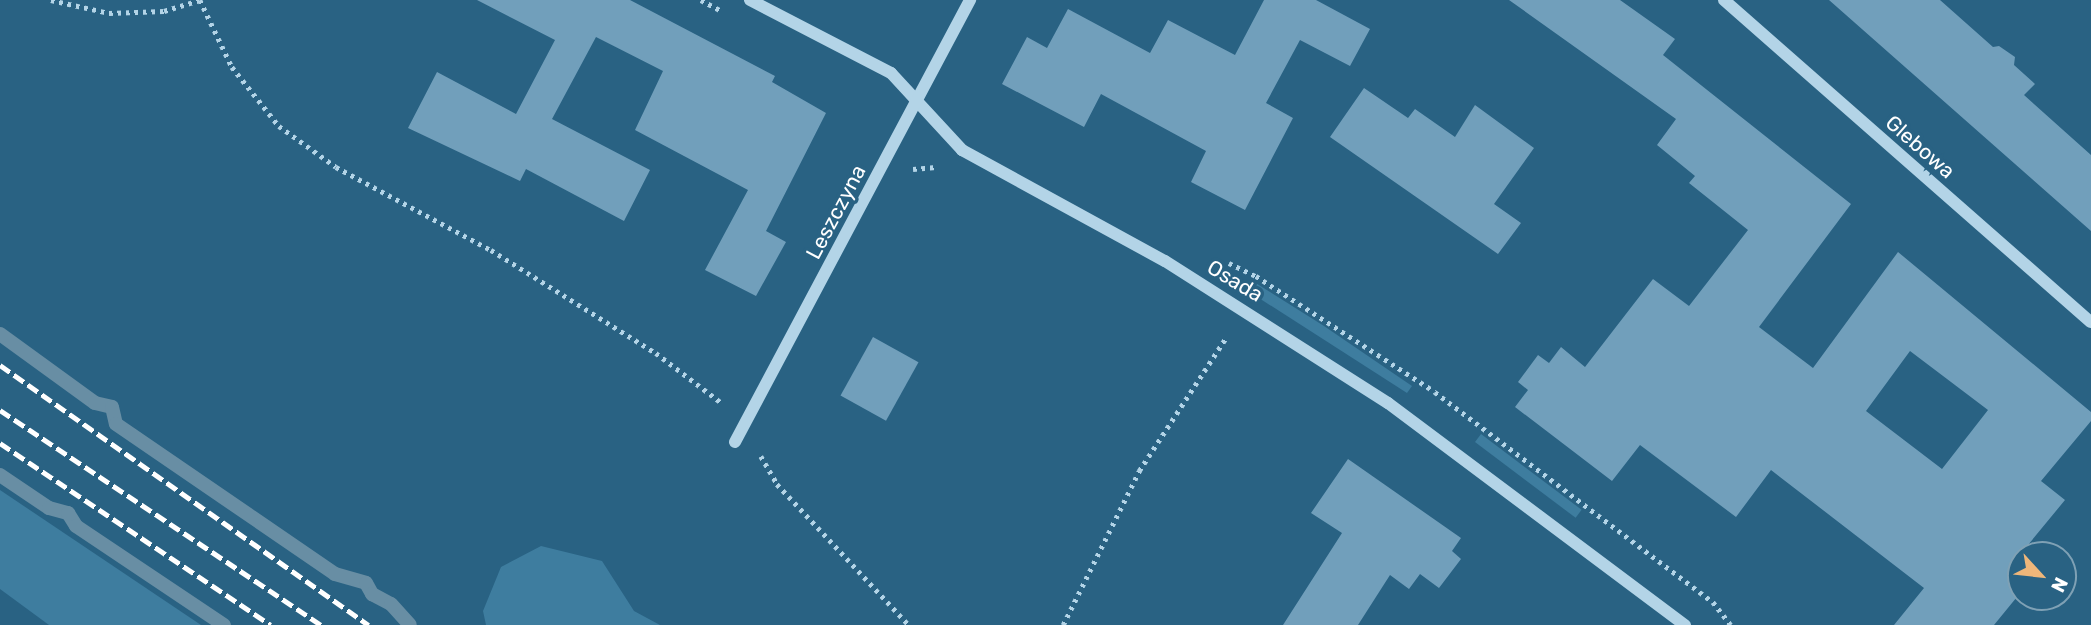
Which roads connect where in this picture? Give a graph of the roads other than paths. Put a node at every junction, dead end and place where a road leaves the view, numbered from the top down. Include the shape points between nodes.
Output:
1 (750, 0) edge
2 (970, 0) edge
3 (1724, 0) edge
4 (917, 100) junction
5 (2091, 323) edge
6 (735, 442) dead end
7 (1685, 625) edge

1 - 4 street, Osada via 891,74
2 - 4 street, Leszczyna
3 - 5 street, Glebowa
4 - 6 street, Leszczyna
4 - 7 street, Osada via 962,150 1246,310 1433,435

